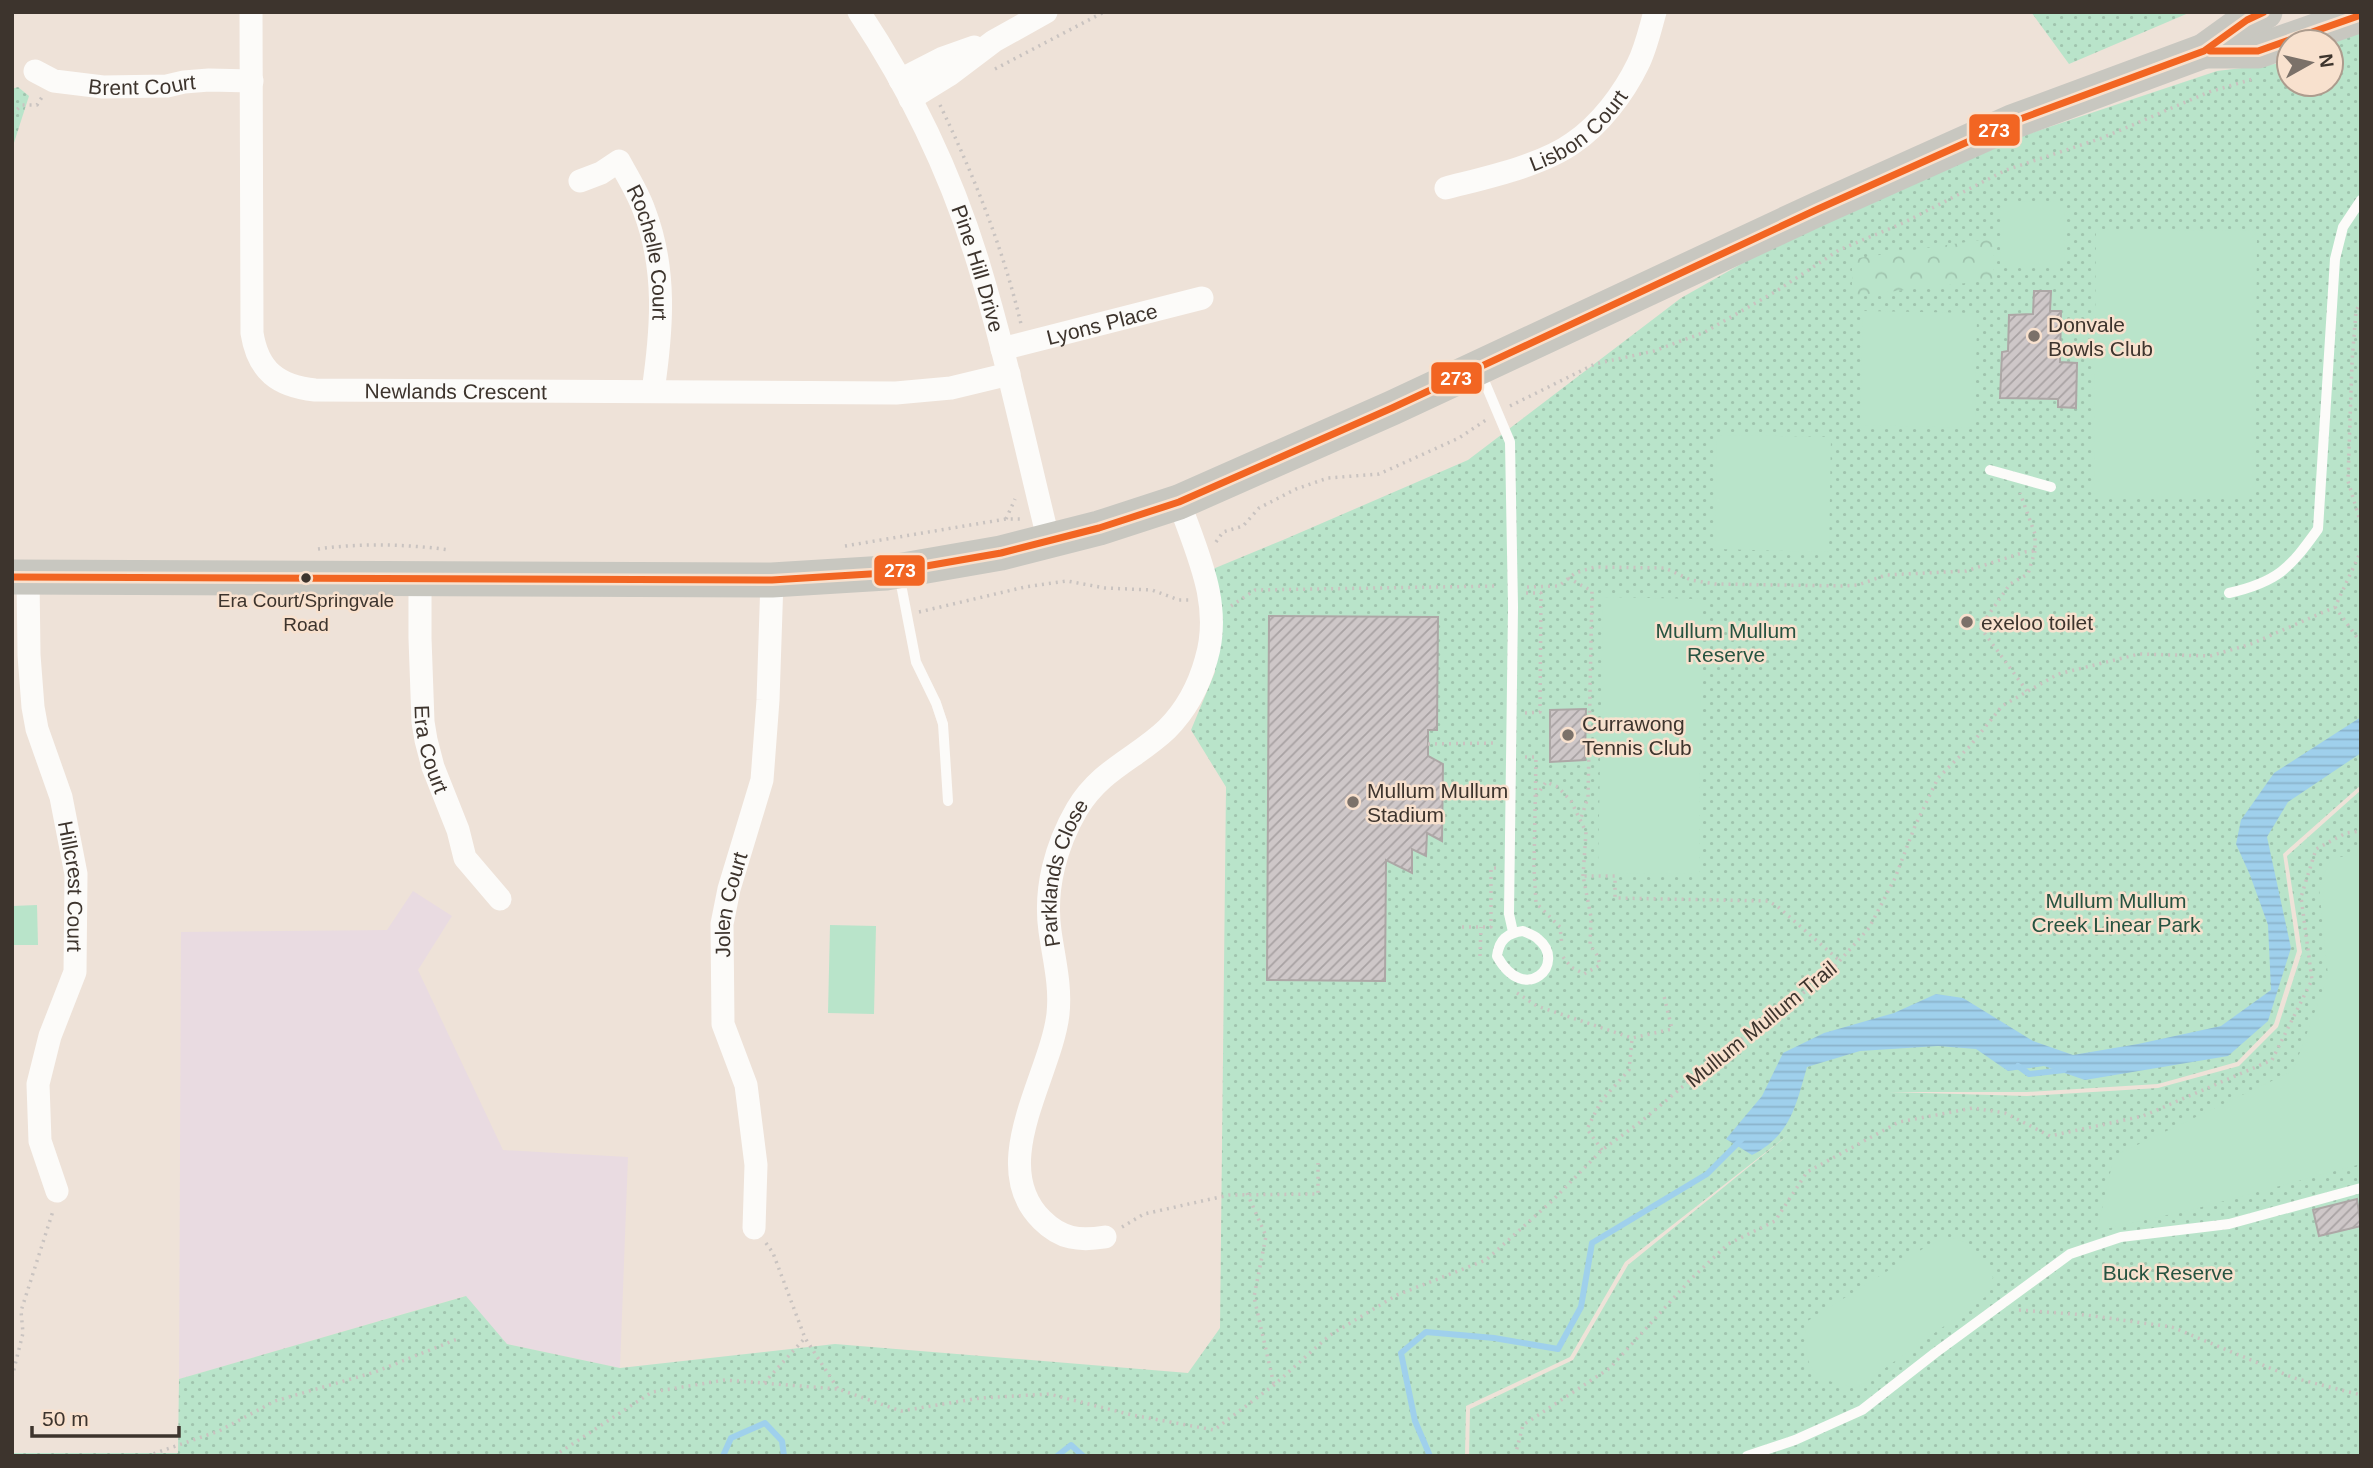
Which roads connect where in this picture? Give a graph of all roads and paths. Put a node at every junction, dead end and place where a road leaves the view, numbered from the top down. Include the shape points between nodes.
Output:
1 (251, 12) edge
2 (859, 12) edge
3 (1046, 12) edge
4 (1104, 12) edge
5 (1655, 12) edge
6 (2265, 12) edge
7 (2361, 15) edge
8 (2204, 51) junction
9 (985, 74) dead end
10 (44, 76) joint
11 (2256, 78) dead end
12 (252, 81) junction
13 (905, 89) junction
14 (938, 100) dead end
15 (12, 114) edge
16 (580, 181) dead end
17 (1446, 188) dead end
18 (2361, 200) edge
19 (1202, 298) dead end
20 (2361, 301) edge
21 (1026, 343) junction
22 (1002, 348) junction
23 (1478, 367) junction
24 (1009, 374) junction
25 (653, 391) junction
26 (1498, 412) junction
27 (1990, 470) dead end
28 (2051, 487) dead end
29 (1015, 499) dead end
30 (1179, 502) junction
31 (1006, 519) junction
32 (2361, 524) edge
33 (1046, 531) junction
34 (839, 547) dead end
35 (1211, 548) dead end
36 (314, 550) dead end
37 (458, 551) dead end
38 (2035, 551) dead end
39 (2361, 551) edge
40 (898, 571) junction
41 (20, 577) edge
42 (1568, 578) dead end
43 (420, 580) junction
44 (772, 580) junction
45 (1524, 587) dead end
46 (2229, 593) dead end
47 (2335, 607) junction
48 (2361, 643) edge
49 (2027, 692) junction
50 (1516, 742) junction
51 (1428, 744) dead end
52 (1535, 797) junction
53 (948, 801) dead end
54 (1580, 821) junction
55 (2361, 831) edge
56 (1583, 876) junction
57 (500, 899) dead end
58 (1481, 927) dead end
59 (1513, 932) junction
60 (1480, 956) dead end
61 (1840, 961) junction
62 (1509, 988) dead end
63 (1664, 996) dead end
64 (1632, 1038) junction
65 (1602, 1150) junction
66 (1318, 1163) dead end
67 (2361, 1188) edge
68 (57, 1191) joint
69 (1247, 1193) junction
70 (754, 1228) joint
71 (1105, 1237) joint
72 (1996, 1308) junction
73 (460, 1338) dead end
74 (805, 1338) junction
75 (12, 1377) edge
76 (764, 1383) junction
77 (1274, 1385) junction
78 (838, 1389) junction
79 (2361, 1395) edge
80 (146, 1456) edge
81 (554, 1456) edge
82 (1515, 1456) edge
83 (1747, 1456) edge

1 - 12 street, Newlands Crescent
2 - 13 street, Pine Hill Drive
3 - 13 street via 994,41 949,75
4 - 9 path
5 - 17 street, Lisbon Court via 1633,74 1600,119 1573,144 1497,175
6 - 8 main road
7 - 8 main road via 2258,51
8 - 23 main road via 2012,122
10 - 12 street, Brent Court via 133,88 209,80
10 - 15 path via 37,104 22,105
11 - 26 path via 2006,170 1839,250 1705,332 1654,351 1595,364
12 - 25 street, Newlands Crescent via 252,333 261,363 275,378 315,390
13 - 22 street, Pine Hill Drive via 962,217
14 - 21 path via 999,245
16 - 25 street, Rochelle Court via 620,162 643,208 658,258 662,302
18 - 46 lane via 2343,227 2335,259 2318,529 2297,559 2275,578
19 - 21 street, Lyons Place
20 - 32 path via 2352,362 2348,481
21 - 22 street, Lyons Place
22 - 24 street, Pine Hill Drive
23 - 26 lane
23 - 30 main road
24 - 25 street, Newlands Crescent via 908,392
24 - 33 street, Pine Hill Drive
26 - 35 path via 1459,439 1379,474 1328,478 1296,489 1259,508 1243,526 1223,532
26 - 50 lane via 1510,442
27 - 28 lane
29 - 31 path
30 - 33 main road
30 - 71 street, Parklands Close via 1211,601 1208,657 1180,714 1157,737 1104,775 1078,808 1060,846 1048,913 1059,975 1058,1013 1052,1046 1022,1135 1022,1186 1035,1214 1047,1226 1071,1237
31 - 33 path
31 - 34 path
33 - 40 main road
36 - 37 path via 350,545
38 - 49 path via 2028,574 2010,584 1980,627
39 - 47 path
40 - 44 main road
40 - 53 lane via 916,662 943,724
41 - 43 main road
41 - 68 street, Hillcrest Court via 37,729 61,797 76,874 75,972 50,1036 38,1084 40,1140
42 - 54 path via 1592,590 1588,796
43 - 44 main road
43 - 57 street, Era Court via 426,740 464,858
44 - 70 street, Jolen Court via 762,780 722,924 723,1024 746,1085 756,1166
45 - 50 path via 1524,593 1541,593 1540,712 1520,714
47 - 48 path
47 - 49 path, Mullum Mullum Trail via 2251,644 2210,656 2139,654 2058,674
49 - 61 path, Mullum Mullum Trail via 2002,706 1938,778 1869,928
50 - 51 path
50 - 52 path via 1520,757 1536,757
50 - 59 lane via 1509,914
52 - 54 path via 1546,782 1558,787
52 - 56 path via 1536,903 1560,927 1563,958 1584,974 1600,965 1590,945 1591,917
54 - 56 path via 1586,832
55 - 82 path via 2346,833 2316,849 2301,897 2312,979 2273,1060 2143,1115 2050,1136 2005,1113 1973,1108 1899,1122 1807,1172 1774,1221 1728,1244 1609,1367 1523,1425
56 - 61 path via 1615,876 1615,898 1768,901
58 - 60 path
59 - 59 lane via 1523,931 1545,947 1548,962 1537,978 1512,974 1497,956 1503,938
61 - 65 path, Mullum Mullum Trail
62 - 64 path via 1537,1006
63 - 64 path via 1672,1029
64 - 65 path via 1629,1070 1601,1101 1587,1129
65 - 77 path, Mullum Mullum Trail via 1486,1261 1397,1295 1330,1335
66 - 69 path via 1318,1194
67 - 72 lane via 2229,1224 2122,1237 2070,1254
68 - 75 path via 21,1311 23,1333
69 - 71 path via 1143,1214
69 - 77 path via 1266,1236 1254,1297
70 - 74 path via 773,1253
72 - 79 path via 2172,1327 2294,1378
72 - 83 lane via 1863,1410
73 - 80 path via 375,1371 275,1401 219,1432
74 - 76 path
74 - 78 path
76 - 78 path, Mullum Mullum Trail
76 - 81 path, Mullum Mullum Trail via 725,1380 652,1392
77 - 78 path, Mullum Mullum Trail via 1214,1430 1049,1394 901,1410

